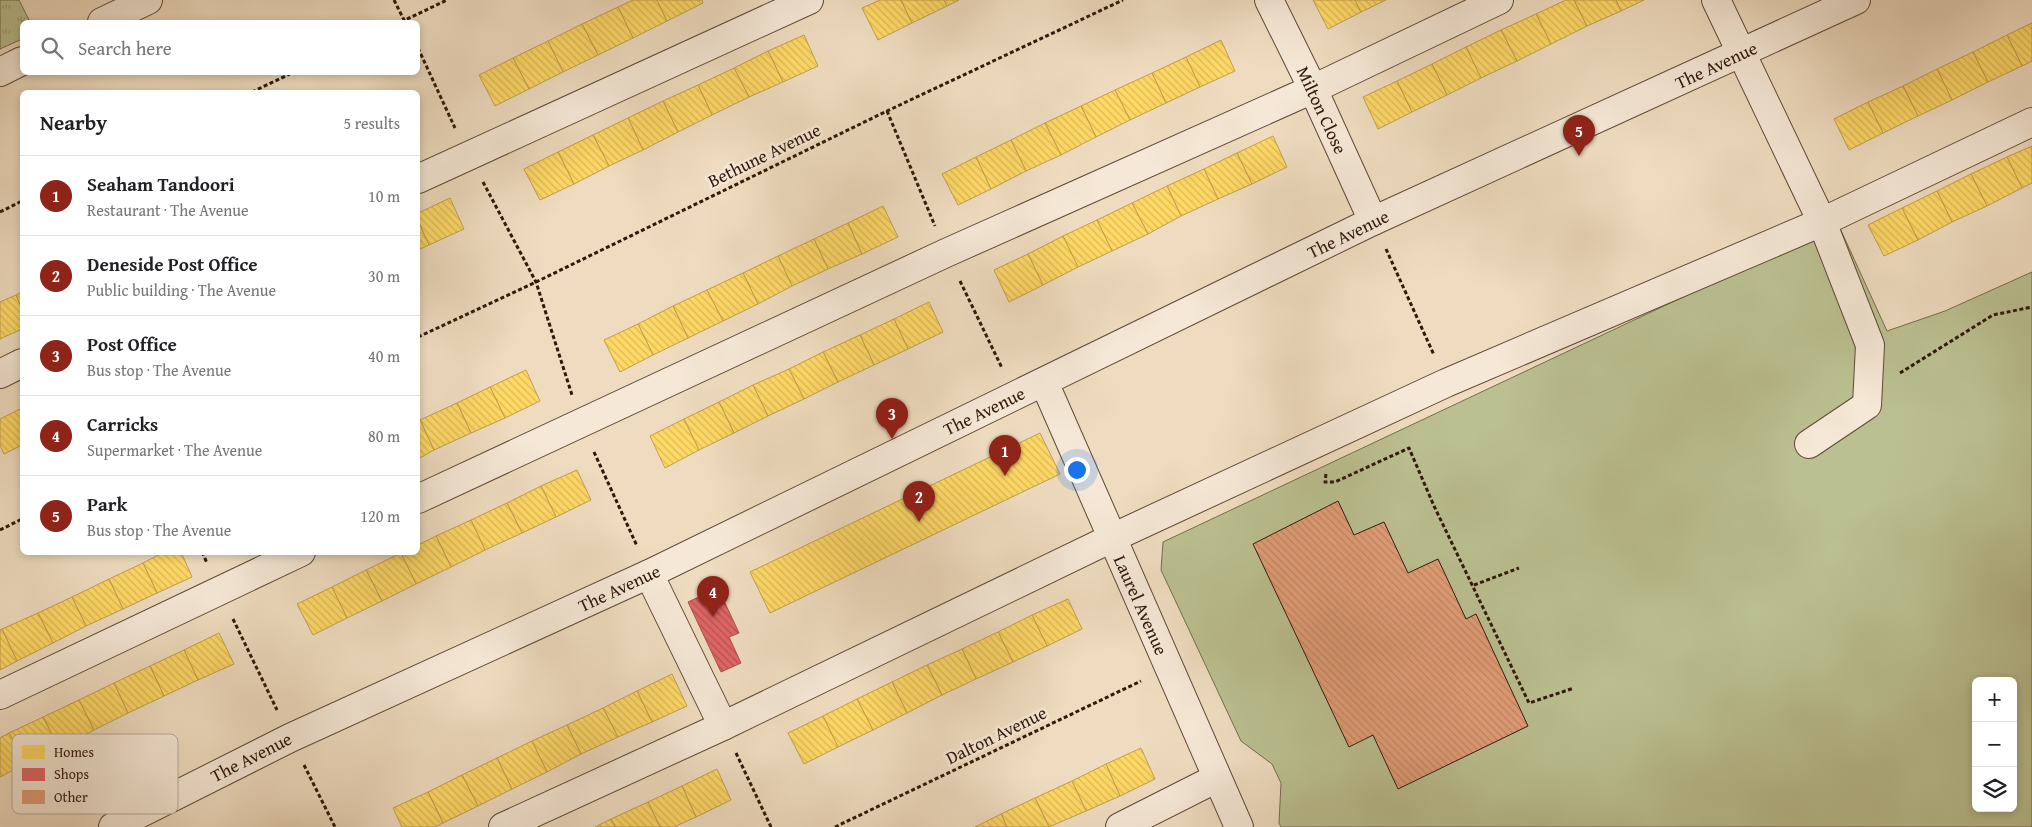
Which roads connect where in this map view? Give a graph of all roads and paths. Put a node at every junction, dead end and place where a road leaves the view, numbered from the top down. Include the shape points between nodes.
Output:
1 (148, 0) edge
2 (394, 0) edge
3 (447, 0) edge
4 (809, 0) edge
5 (1123, 0) edge
6 (1269, 0) edge
7 (1499, 0) edge
8 (1716, 0) edge
9 (1856, 0) edge
10 (106, 20) edge
11 (402, 20) edge
12 (407, 20) edge
13 (1741, 53) junction
14 (20, 62) edge
15 (0, 72) edge
16 (288, 75) edge
17 (1314, 89) junction
18 (256, 90) edge
19 (2032, 122) edge
20 (420, 178) edge
21 (20, 202) edge
22 (0, 212) edge
23 (1374, 221) junction
24 (1822, 222) junction
25 (2032, 307) edge
26 (420, 335) edge
27 (20, 364) edge
28 (0, 374) edge
29 (1044, 382) junction
30 (1446, 383) junction
31 (1868, 384) junction
32 (1809, 444) dead end
33 (1333, 470) dead end
34 (420, 498) edge
35 (20, 520) edge
36 (0, 530) edge
37 (1112, 538) junction
38 (203, 555) edge
39 (295, 555) edge
40 (1519, 568) dead end
41 (649, 574) junction
42 (1474, 585) junction
43 (220, 590) junction
44 (1169, 668) junction
45 (1574, 688) dead end
46 (0, 695) edge
47 (723, 726) junction
48 (290, 738) junction
49 (1217, 778) junction
50 (178, 794) edge
51 (139, 814) edge
52 (113, 827) edge
53 (335, 827) edge
54 (503, 827) edge
55 (771, 827) edge
56 (835, 827) edge
57 (1120, 827) edge
58 (1239, 827) edge

1 - 10 street
2 - 11 path
3 - 12 path
4 - 20 street
5 - 26 path, Bethune Avenue
6 - 17 street, Milton Close
7 - 17 street
8 - 13 street
9 - 13 street, The Avenue
13 - 23 street, The Avenue
13 - 24 street
14 - 15 street
16 - 18 path
17 - 23 street, Milton Close
17 - 34 street via 946,253
19 - 24 street
21 - 22 path
23 - 29 street, The Avenue
23 - 30 path
24 - 30 street
24 - 31 street via 1870,345
25 - 31 path via 1993,315 1878,386
27 - 28 street
29 - 37 street, Laurel Avenue
29 - 41 street, The Avenue
30 - 37 street
31 - 32 street via 1867,405
33 - 42 path via 1325,474 1325,482 1335,482 1409,448
35 - 36 path
37 - 44 street, Laurel Avenue
37 - 47 street
38 - 43 path
39 - 43 street
40 - 42 path
41 - 47 street
41 - 48 street, The Avenue
42 - 45 path via 1529,703
43 - 46 street
43 - 48 path
44 - 49 street, Laurel Avenue
44 - 56 path, Dalton Avenue
47 - 54 street
47 - 55 path
48 - 50 street, The Avenue
48 - 53 path
49 - 57 street
49 - 58 street, Laurel Avenue
51 - 52 street, The Avenue

